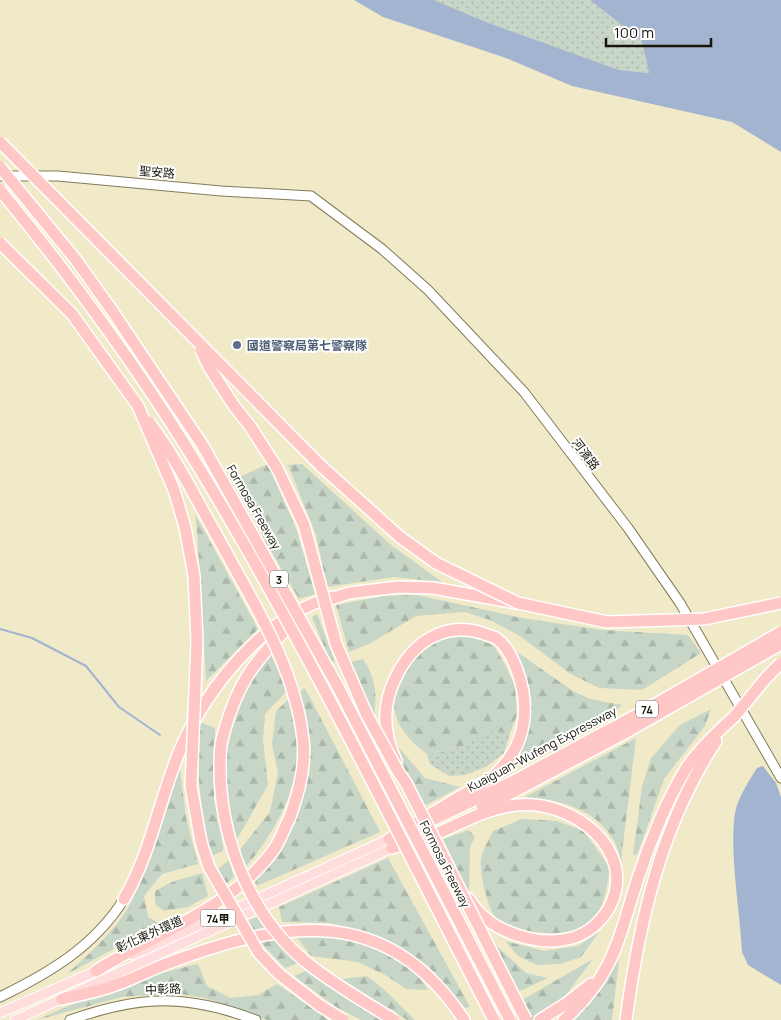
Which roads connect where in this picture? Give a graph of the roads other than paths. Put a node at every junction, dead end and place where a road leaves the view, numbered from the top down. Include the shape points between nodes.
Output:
1 (0, 142) edge
2 (0, 167) edge
3 (0, 176) edge
4 (0, 190) edge
5 (311, 196) joint
6 (0, 243) edge
7 (197, 342) junction
8 (138, 406) junction
9 (334, 597) junction
10 (518, 603) junction
11 (781, 603) edge
12 (781, 632) edge
13 (781, 644) edge
14 (781, 664) edge
15 (734, 717) junction
16 (781, 778) edge
17 (406, 782) junction
18 (514, 786) junction
19 (391, 844) junction
20 (449, 868) junction
21 (124, 900) joint
22 (96, 971) junction
23 (604, 974) junction
24 (0, 997) edge
25 (62, 999) junction
26 (0, 1013) edge
27 (15, 1020) edge
28 (70, 1020) edge
29 (256, 1020) edge
30 (343, 1020) edge
31 (394, 1020) edge
32 (464, 1020) edge
33 (494, 1020) edge
34 (510, 1020) edge
35 (526, 1020) edge
36 (540, 1020) edge
37 (564, 1020) edge
38 (626, 1020) edge

1 - 7 highway, bridge
2 - 34 highway, Formosa Freeway / 3, bridge via 111,309 203,446 337,685
3 - 5 street, 聖安路 via 58,176
4 - 33 highway, 3, bridge via 109,332 200,470 324,691
5 - 16 street, 河濱路 via 382,249 428,290 524,392 628,528 680,603
6 - 8 highway, bridge via 72,314
7 - 10 highway, bridge via 321,466 400,537 436,563
7 - 17 highway, bridge via 209,367 276,468 304,525 340,652 367,715
8 - 22 highway, bridge via 189,485 287,672 303,740 304,766 290,817 276,846 257,870 235,891 202,913
8 - 30 highway, bridge via 174,490 186,528 194,576 197,641 191,786 209,867 259,953 279,974
9 - 10 highway, bridge via 372,589 433,588
9 - 21 highway via 285,617 268,630 227,674 203,707 180,750 141,865
9 - 31 highway, bridge via 297,619 245,678 221,744 219,792 225,826 242,874 289,946 310,965
10 - 11 highway, bridge via 607,622 638,622 704,619
12 - 18 highway, Kuaiguan-Wufeng Expressway / 74, bridge
13 - 18 highway, Kuaiguan-Wufeng Expressway / 74, bridge via 623,734
14 - 15 highway, bridge
15 - 23 highway via 698,753 677,785 649,847 613,957
15 - 38 highway via 702,764 682,804 656,872 638,936
17 - 19 highway, bridge via 393,755 384,719 386,703 401,667 412,651 429,637 474,630 496,638 514,662 526,700 526,717 513,752 503,768 482,784
17 - 20 highway, bridge
18 - 19 highway, Kuaiguan-Wufeng Expressway / 74
19 - 20 highway, bridge via 417,842 499,808 519,804 542,805 574,815 589,826 612,858 615,891 604,916 594,927 563,940 533,940 517,936 483,918
19 - 22 main road, 彰化東外環道 / 74甲
19 - 25 main road, 彰化東外環道 / 74甲
20 - 35 highway, bridge
21 - 24 street via 104,926 72,957
22 - 26 main road, 彰化東外環道 / 74甲
23 - 36 highway
23 - 37 highway
25 - 27 main road, 彰化東外環道 / 74甲
25 - 32 highway via 107,988 174,961 259,935 310,929 354,934 400,954 428,974
28 - 29 street, 中彰路 via 109,1008 157,1000 203,1003

